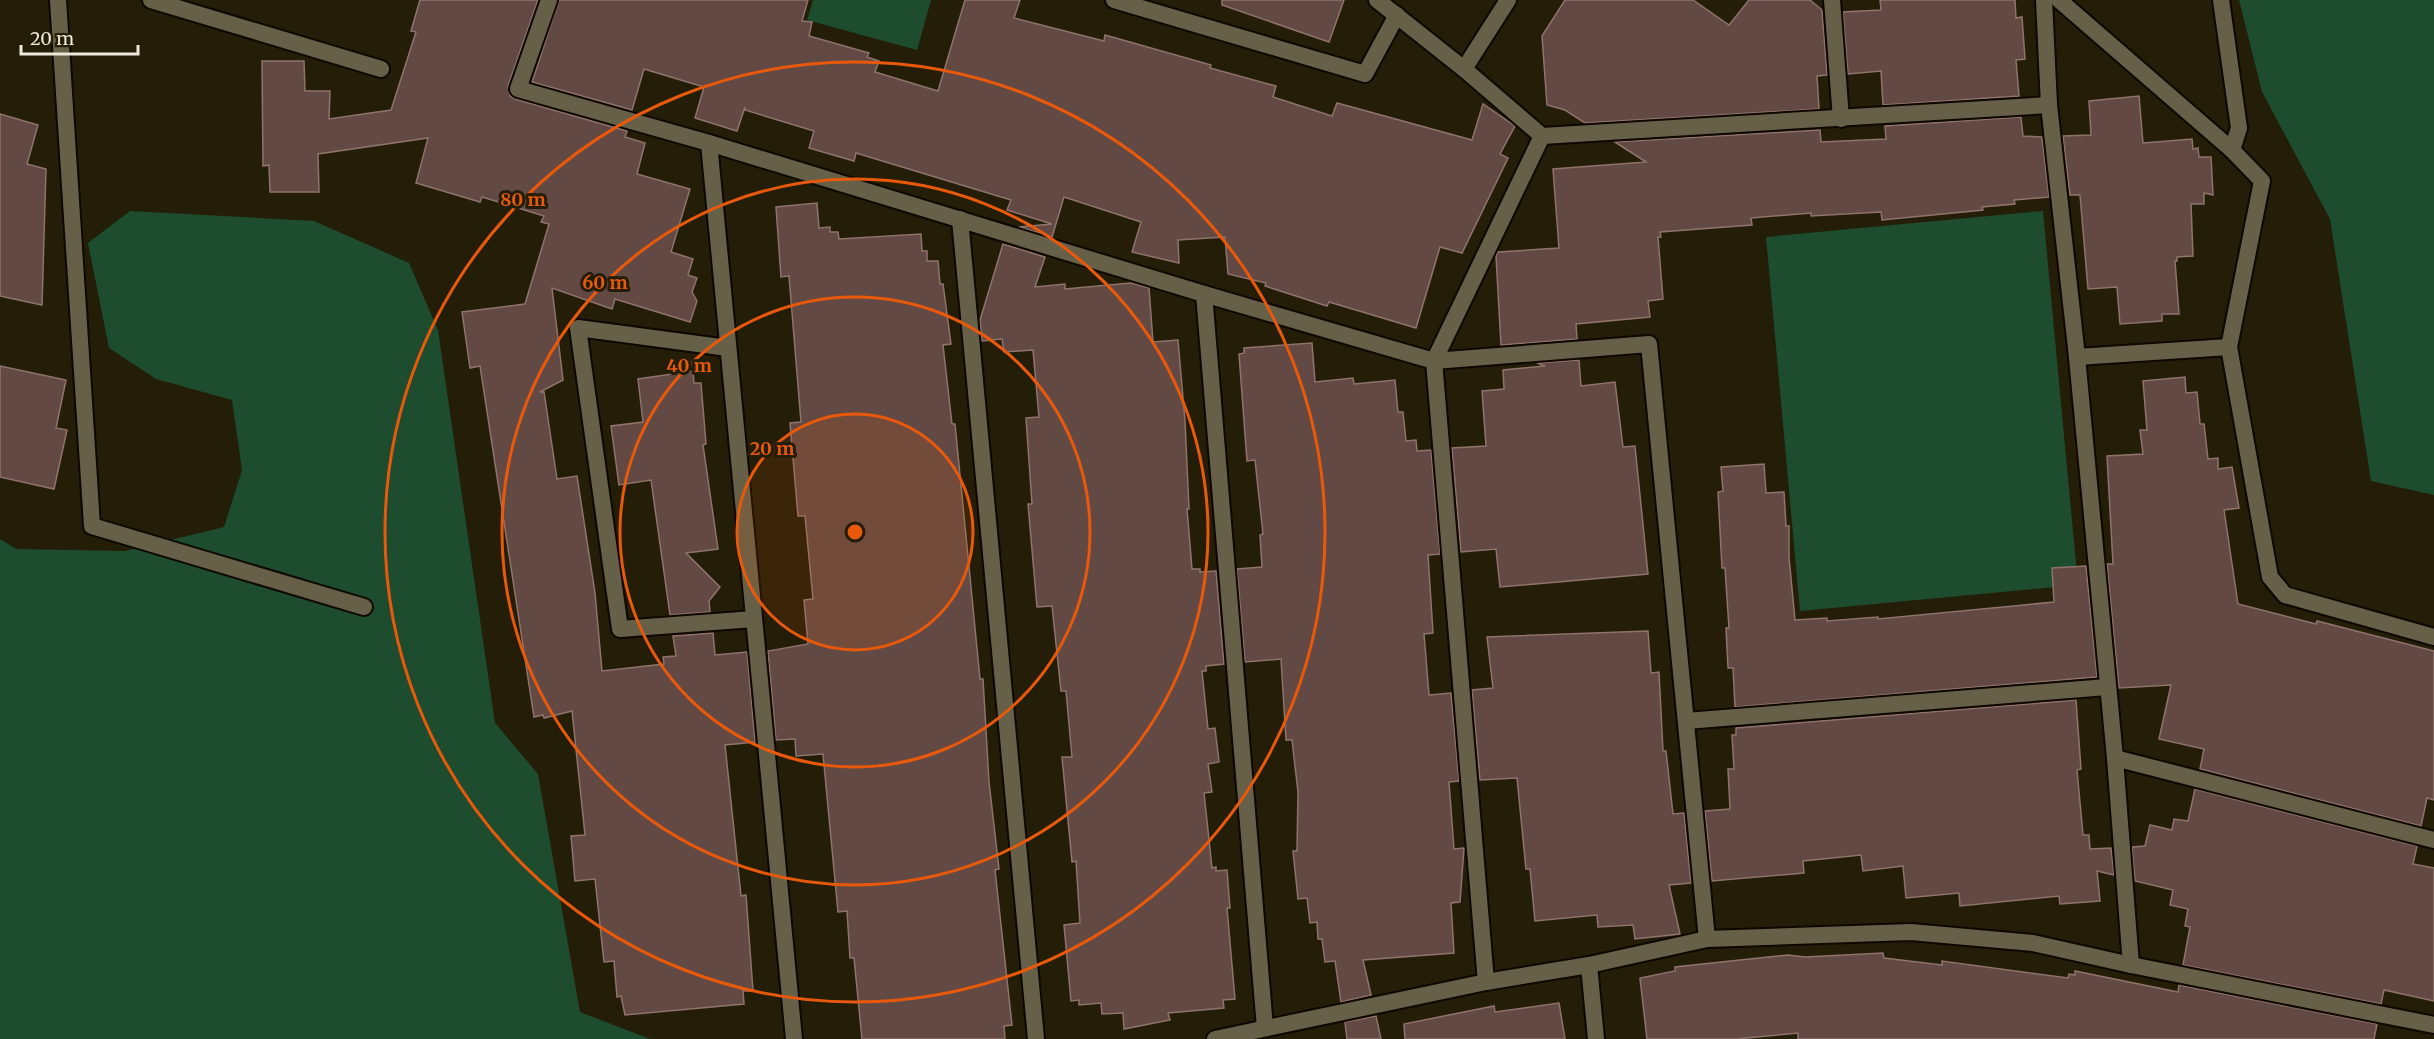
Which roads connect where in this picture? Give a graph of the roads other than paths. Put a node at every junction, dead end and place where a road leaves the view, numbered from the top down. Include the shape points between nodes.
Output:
1 (58, 0) edge
2 (151, 0) edge
3 (549, 0) edge
4 (1114, 0) edge
5 (1377, 0) edge
6 (1508, 0) edge
7 (1832, 0) edge
8 (2044, 0) edge
9 (2059, 0) edge
10 (2220, 0) edge
11 (1396, 15) junction
12 (381, 69) dead end
13 (1464, 69) junction
14 (2049, 105) junction
15 (1841, 119) junction
16 (1542, 136) junction
17 (709, 143) junction
18 (2232, 150) junction
19 (960, 219) junction
20 (1204, 294) junction
21 (2229, 347) junction
22 (728, 348) junction
23 (2077, 357) junction
24 (1434, 361) junction
25 (364, 607) dead end
26 (754, 619) junction
27 (2434, 637) edge
28 (2107, 687) junction
29 (1686, 721) junction
30 (2115, 758) junction
31 (2434, 840) edge
32 (1707, 939) junction
33 (1588, 965) junction
34 (2132, 965) junction
35 (1486, 982) junction
36 (2434, 1025) edge
37 (1265, 1028) junction
38 (794, 1039) edge
39 (1036, 1039) edge
40 (1215, 1039) edge
41 (1596, 1039) edge

1 - 25 street via 92,526
2 - 12 street
3 - 17 street via 518,89
4 - 11 street via 1365,74
5 - 11 street
6 - 13 street
7 - 15 street
8 - 14 street
9 - 18 street
10 - 18 street via 2239,128
11 - 13 street
13 - 16 street
14 - 15 street
14 - 23 street
15 - 16 street
16 - 24 street
17 - 19 street
17 - 22 street
18 - 21 street via 2262,181
19 - 20 street
19 - 39 street
20 - 24 street
20 - 37 street
21 - 23 street
21 - 27 street via 2270,577 2285,595
22 - 26 street
22 - 26 street via 578,328 620,630
23 - 28 street
24 - 29 street via 1649,344
24 - 35 street
26 - 38 street
28 - 29 street
28 - 30 street
29 - 32 street
30 - 31 street
30 - 34 street
32 - 33 street
32 - 34 street via 1911,932 2033,943
33 - 35 street
33 - 41 street
34 - 36 street
35 - 37 street
37 - 40 street

